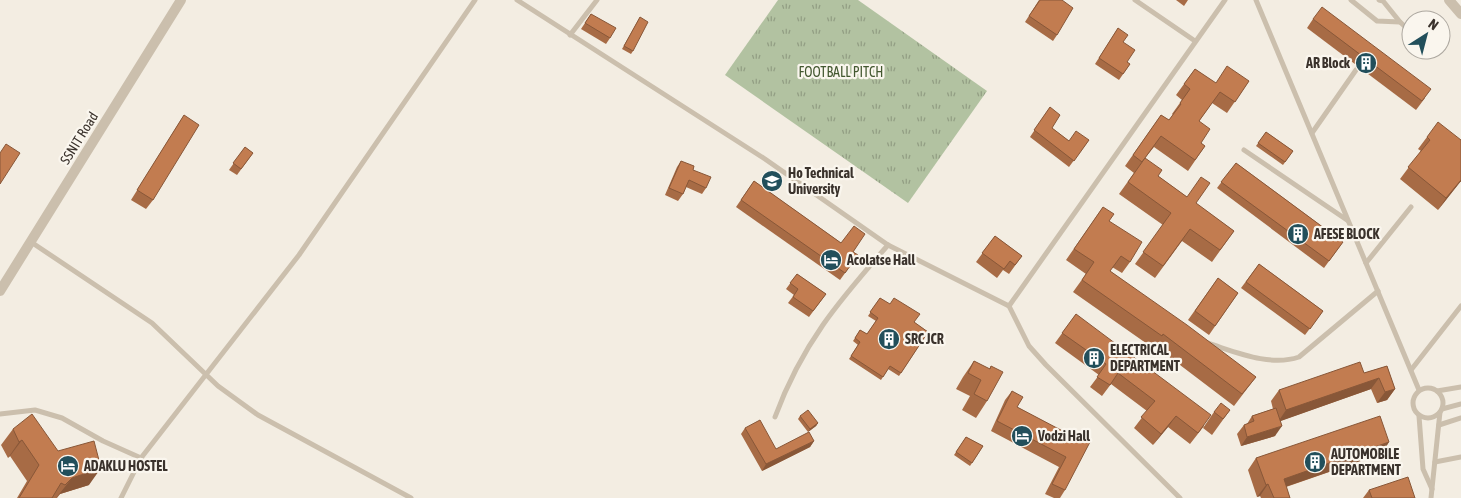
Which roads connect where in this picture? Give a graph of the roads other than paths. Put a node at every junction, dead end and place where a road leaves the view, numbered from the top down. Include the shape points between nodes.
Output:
1 (181, 0) edge
2 (475, 0) edge
3 (517, 0) edge
4 (597, 0) edge
5 (1135, 0) edge
6 (1225, 0) edge
7 (1256, 0) edge
8 (1351, 0) edge
9 (1379, 0) edge
10 (1449, 0) edge
11 (1461, 14) edge
12 (1400, 22) joint
13 (570, 35) junction
14 (1195, 41) junction
15 (1356, 70) dead end
16 (1312, 133) junction
17 (1244, 150) dead end
18 (1411, 207) dead end
19 (1348, 221) junction
20 (30, 242) junction
21 (888, 245) junction
22 (1366, 263) junction
23 (0, 291) edge
24 (1378, 291) junction
25 (1009, 306) junction
26 (1461, 306) edge
27 (1200, 340) edge
28 (1411, 370) junction
29 (206, 375) junction
30 (1461, 387) edge
31 (1419, 390) junction
32 (1437, 391) junction
33 (1461, 404) edge
34 (1441, 410) junction
35 (0, 414) edge
36 (1419, 416) junction
37 (775, 417) dead end
38 (1461, 418) edge
39 (1439, 424) junction
40 (1461, 457) edge
41 (140, 458) junction
42 (1434, 462) junction
43 (1432, 489) junction
44 (120, 498) edge
45 (411, 498) edge
46 (1180, 498) edge
47 (1431, 498) edge

1 - 20 street, SSNIT Road
2 - 29 lane via 299,255
3 - 13 lane
4 - 13 lane
5 - 14 lane
6 - 14 lane
7 - 16 lane
8 - 12 lane via 1377,21
9 - 12 lane via 1383,0
10 - 11 street
13 - 21 lane via 765,159
14 - 25 lane
15 - 16 lane
16 - 19 lane
17 - 19 lane
18 - 22 lane
19 - 22 lane
20 - 23 street, SSNIT Road
20 - 29 lane via 152,324
21 - 25 lane
21 - 37 lane via 842,297 815,336 797,364
22 - 24 lane
24 - 27 lane via 1299,357 1288,361 1244,354
24 - 28 lane
25 - 46 lane via 1030,346 1046,365
26 - 28 lane
28 - 31 lane
29 - 41 lane
29 - 45 lane via 258,415
30 - 32 lane
31 - 32 lane
31 - 36 lane via 1412,403
32 - 34 lane via 1442,398
33 - 34 lane
34 - 36 lane via 1431,418
34 - 39 lane
35 - 41 lane via 35,410 62,418
36 - 43 lane via 1423,469
38 - 39 lane
39 - 42 lane
40 - 42 lane
41 - 44 lane
42 - 43 lane
43 - 47 lane

